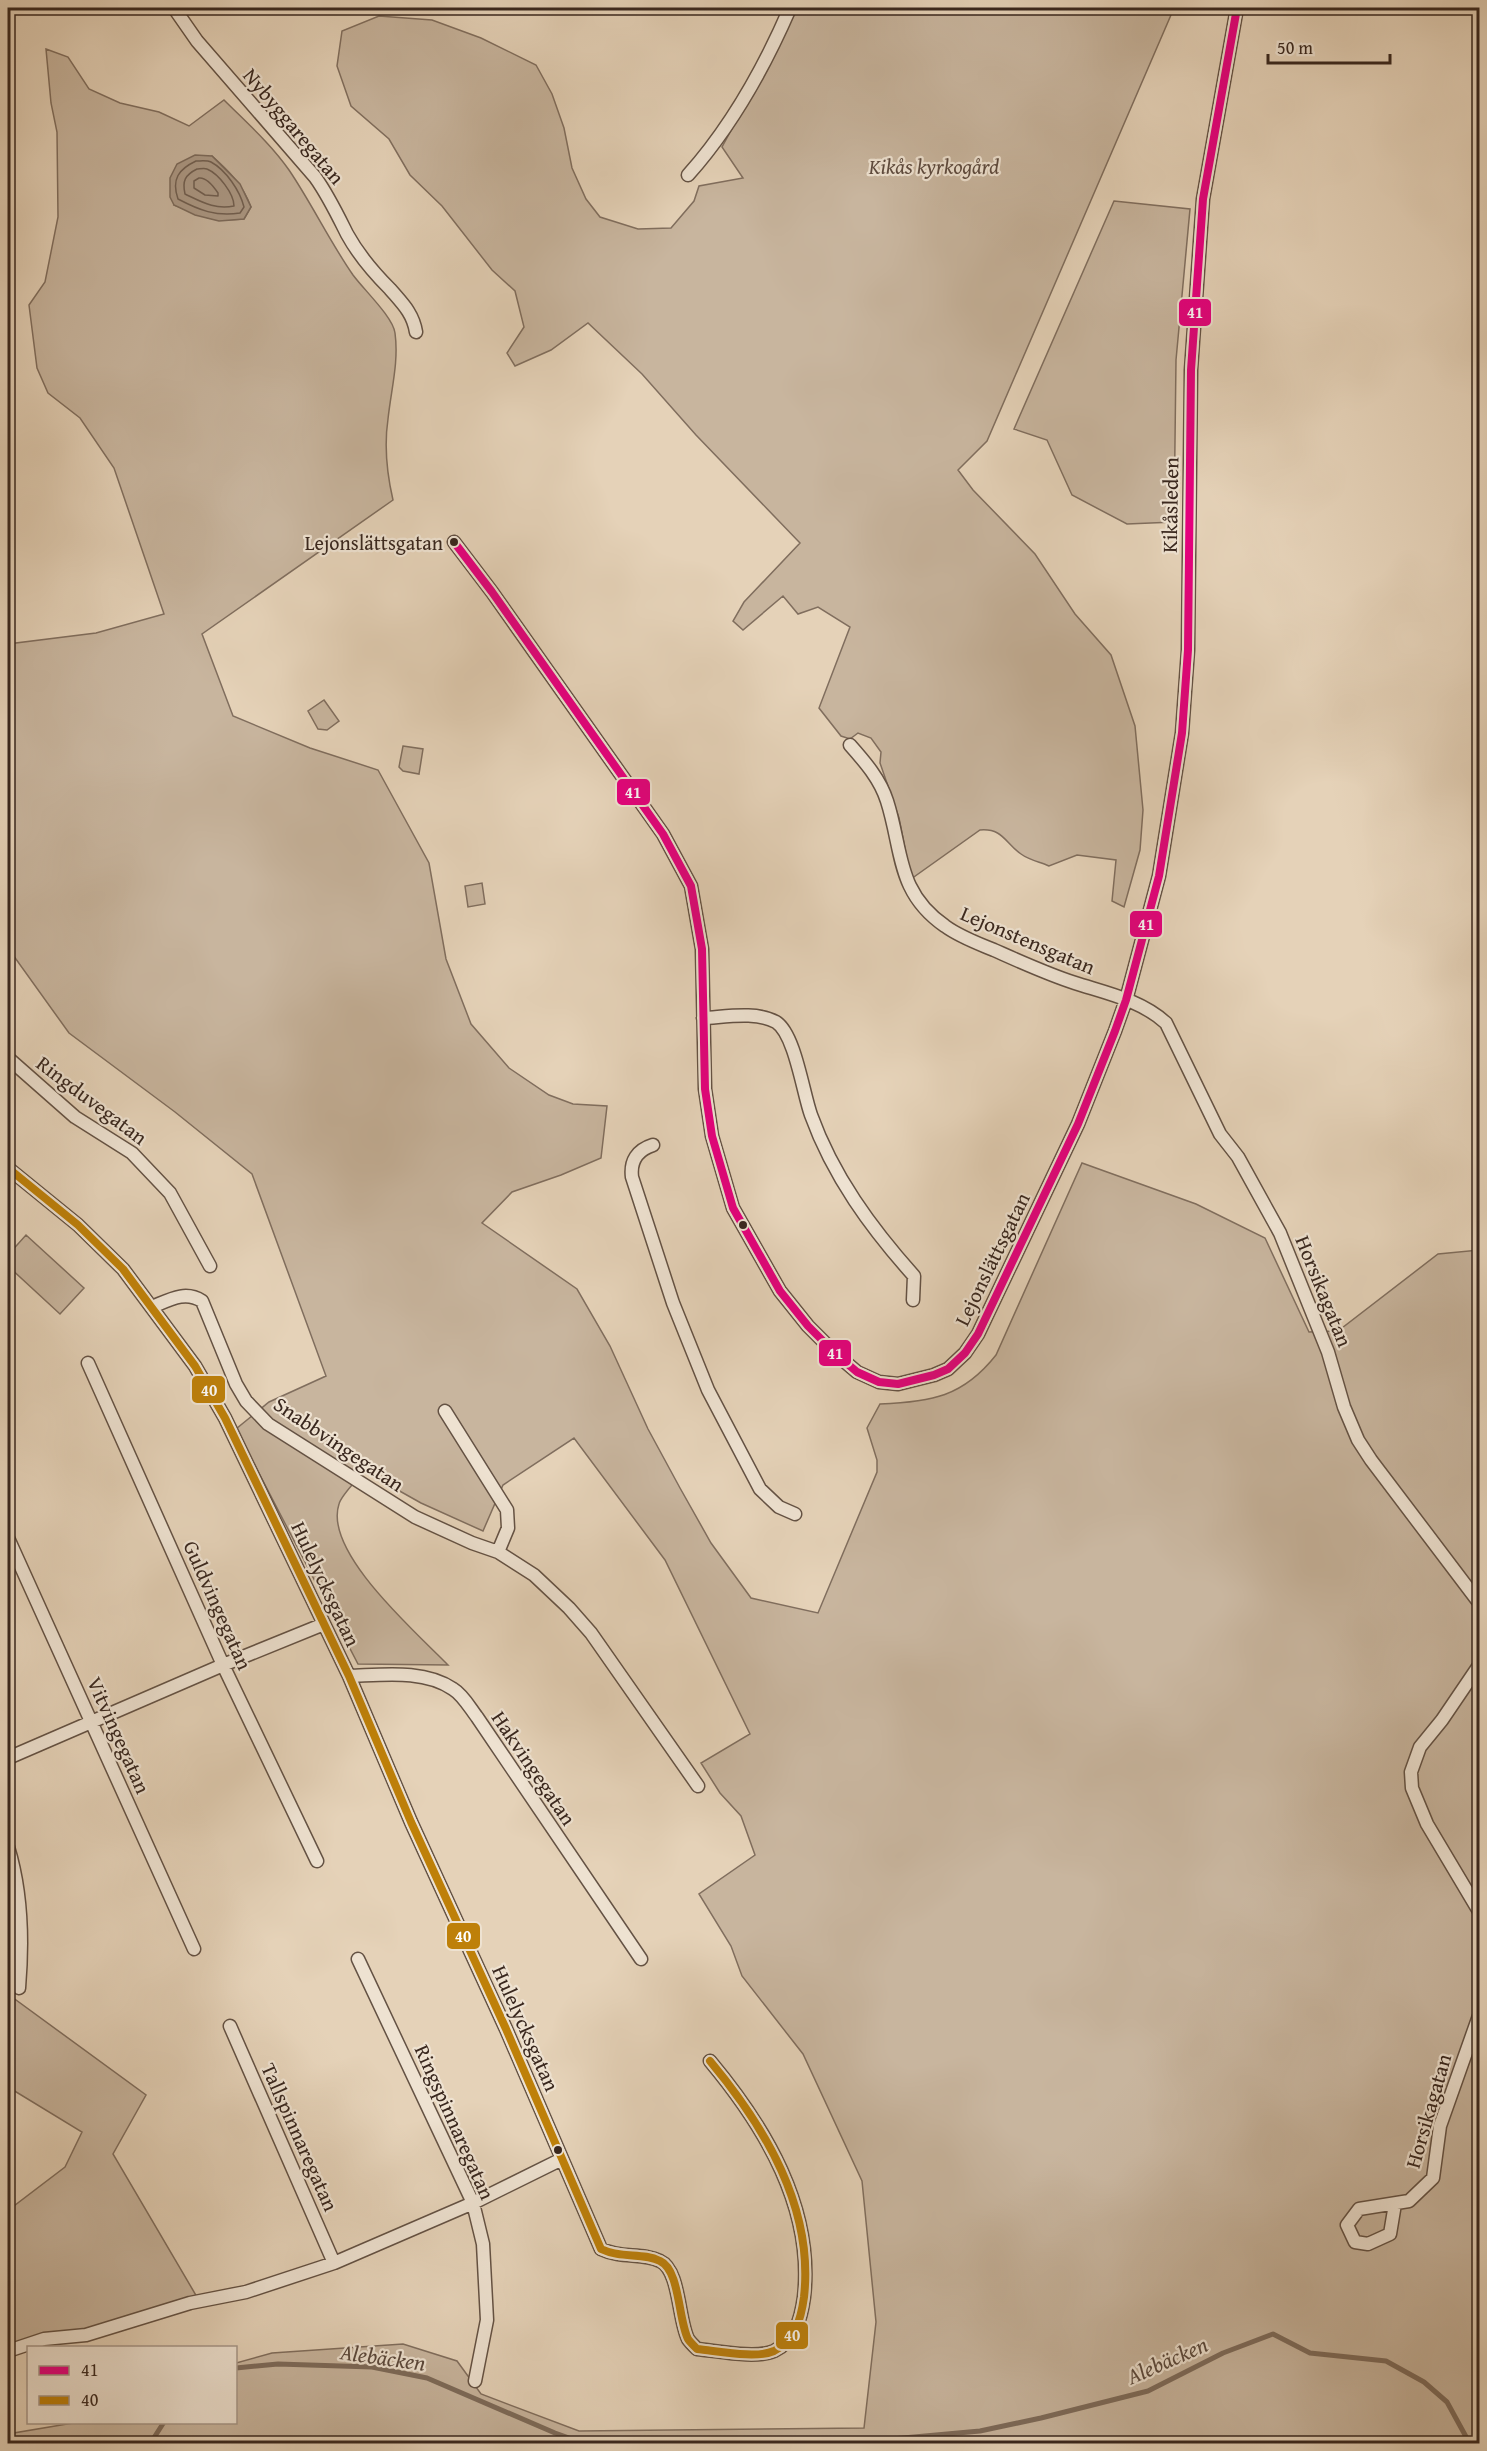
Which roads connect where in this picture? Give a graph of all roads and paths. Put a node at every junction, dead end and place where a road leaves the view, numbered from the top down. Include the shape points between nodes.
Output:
1 (174, 8) edge
2 (790, 8) edge
3 (1236, 8) edge
4 (688, 175) dead end
5 (416, 332) dead end
6 (454, 542) dead end
7 (850, 745) dead end
8 (1126, 1000) junction
9 (703, 1018) junction
10 (8, 1058) edge
11 (653, 1145) dead end
12 (8, 1168) edge
13 (210, 1266) dead end
14 (913, 1300) dead end
15 (152, 1307) junction
16 (88, 1364) dead end
17 (445, 1411) dead end
18 (795, 1514) dead end
19 (8, 1538) edge
20 (498, 1552) junction
21 (1479, 1604) edge
22 (324, 1624) junction
23 (1479, 1664) edge
24 (223, 1665) junction
25 (349, 1676) junction
26 (92, 1720) junction
27 (8, 1758) edge
28 (698, 1786) dead end
29 (8, 1847) edge
30 (317, 1861) dead end
31 (1479, 1913) edge
32 (194, 1949) dead end
33 (358, 1959) dead end
34 (640, 1959) dead end
35 (19, 1988) dead end
36 (1479, 2013) edge
37 (230, 2026) dead end
38 (710, 2061) dead end
39 (562, 2159) junction
40 (473, 2203) junction
41 (1395, 2204) dead end
42 (334, 2263) junction
43 (8, 2351) edge
44 (475, 2381) dead end

1 - 5 street, Nybyggaregatan via 197,41 315,177 360,254 407,307
2 - 4 street via 723,134
3 - 8 street, Kikåsleden via 1203,199 1197,270 1191,369 1188,650 1182,733 1159,876
6 - 9 street, Lejonslättsgatan via 663,834 691,886 702,950
7 - 8 street, Lejonstensgatan via 875,774 887,801 903,872 925,909 944,926 973,941 1044,973
8 - 9 street, Lejonslättsgatan via 1078,1124 978,1334 948,1369 898,1384 879,1382 857,1372 808,1326 780,1291 738,1217 712,1137 705,1089
8 - 21 street, Horsikagatan via 1153,1011 1166,1023 1220,1134 1238,1157 1280,1233 1358,1440
9 - 14 street via 765,1018 776,1022 787,1034 823,1143 856,1203 914,1276
10 - 13 street, Ringduvegatan via 75,1118 132,1153 170,1193
11 - 18 street via 638,1152 631,1168 632,1178 676,1309 708,1390 750,1474 771,1501
12 - 15 street, Hulelycksgatan via 85,1232 123,1269
15 - 20 street, Snabbvingegatan via 176,1296 193,1295 202,1301 236,1384 268,1424 415,1517
15 - 22 street, Hulelycksgatan via 195,1366 225,1418
16 - 24 street, Guldvingegatan
17 - 20 street via 507,1510 508,1528
19 - 26 street, Vitvingegatan
20 - 28 street, Snabbvingegatan via 534,1575 591,1633
22 - 24 street
22 - 25 street, Hulelycksgatan
23 - 31 street via 1443,1720 1420,1747 1411,1772 1412,1788 1427,1824
24 - 26 street
24 - 30 street, Guldvingegatan
25 - 34 street, Hakvingegatan via 399,1674 438,1681 455,1690
25 - 39 street, Hulelycksgatan
26 - 27 street
26 - 32 street, Vitvingegatan
29 - 35 street via 18,1894 22,1952
33 - 40 street, Ringspinnaregatan
36 - 41 street, Horsikagatan via 1440,2126 1433,2178 1409,2201
37 - 42 street, Tallspinnaregatan
38 - 39 street, Hulelycksgatan via 739,2095 765,2136 796,2207 806,2278 802,2317 788,2342 773,2352 697,2349 688,2340 668,2266 661,2261 614,2255 601,2249
39 - 40 street
40 - 42 street
40 - 44 street, Ringspinnaregatan via 483,2244 487,2301
42 - 43 street via 246,2292 190,2303 86,2335 44,2340

